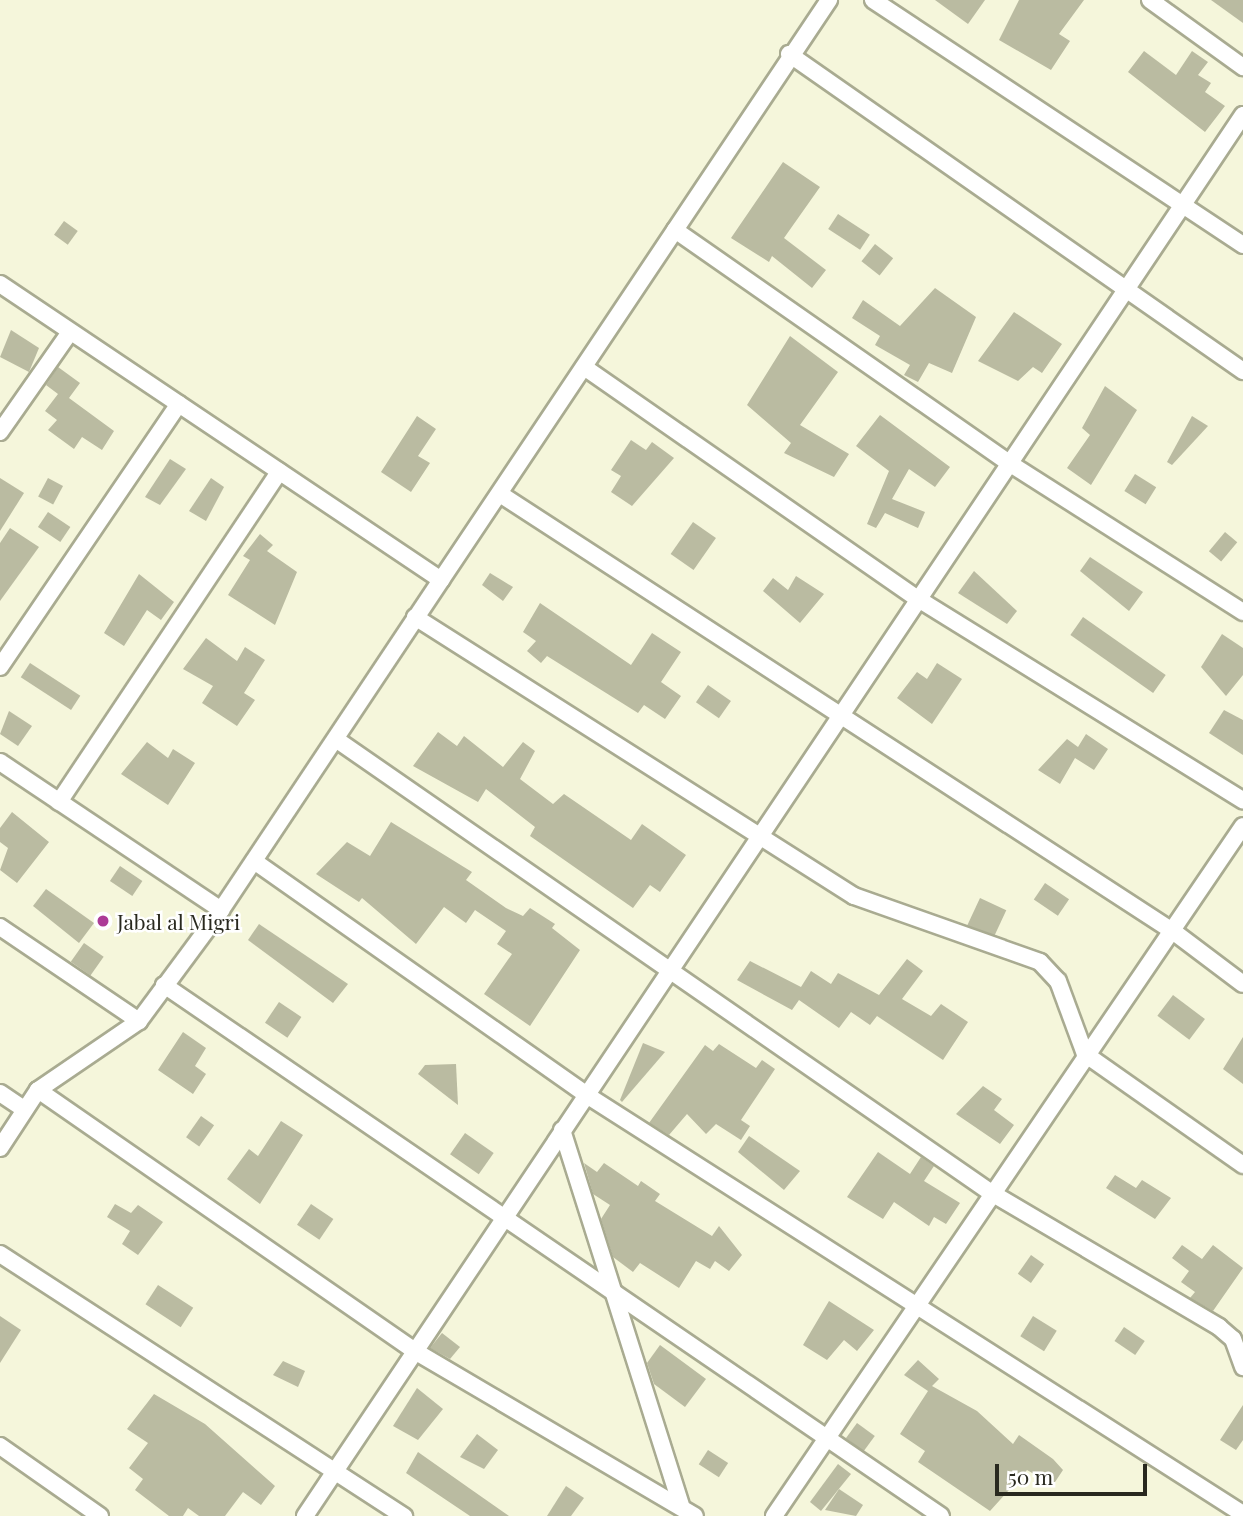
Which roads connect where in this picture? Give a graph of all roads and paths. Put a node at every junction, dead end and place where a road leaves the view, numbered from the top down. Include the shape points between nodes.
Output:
1 (829, 0) edge
2 (873, 0) edge
3 (1150, 0) edge
4 (789, 54) junction
5 (1243, 67) edge
6 (1243, 115) edge
7 (1184, 205) junction
8 (675, 230) junction
9 (1243, 245) edge
10 (0, 284) edge
11 (1127, 292) junction
12 (71, 331) junction
13 (584, 367) junction
14 (1243, 371) edge
15 (179, 404) junction
16 (0, 432) edge
17 (1006, 461) junction
18 (279, 472) junction
19 (500, 494) junction
20 (441, 580) junction
21 (915, 597) junction
22 (1243, 612) edge
23 (415, 617) junction
24 (0, 667) edge
25 (837, 718) junction
26 (337, 740) junction
27 (0, 762) edge
28 (1243, 800) edge
29 (59, 802) junction
30 (1243, 826) edge
31 (760, 839) junction
32 (254, 861) junction
33 (221, 910) junction
34 (0, 927) edge
35 (1174, 932) junction
36 (670, 968) junction
37 (1243, 984) edge
38 (164, 985) junction
39 (139, 1021) junction
40 (1085, 1054) junction
41 (38, 1090) junction
42 (0, 1093) edge
43 (585, 1094) junction
44 (24, 1109) junction
45 (562, 1130) junction
46 (0, 1148) edge
47 (1243, 1165) edge
48 (990, 1192) junction
49 (503, 1222) junction
50 (0, 1254) edge
51 (614, 1293) junction
52 (915, 1309) junction
53 (413, 1350) junction
54 (1243, 1367) edge
55 (831, 1435) junction
56 (0, 1446) edge
57 (333, 1473) junction
58 (681, 1505) junction
59 (1243, 1514) edge
60 (100, 1516) edge
61 (306, 1516) edge
62 (404, 1516) edge
63 (695, 1516) edge
64 (774, 1516) edge
65 (942, 1516) edge

1 - 4 street
2 - 7 street
3 - 5 street
4 - 8 street
4 - 11 street
6 - 7 street
7 - 9 street
7 - 11 street
8 - 13 street
8 - 17 street
10 - 12 street
11 - 14 street
11 - 17 street
12 - 15 street
12 - 16 street
13 - 19 street
13 - 21 street
15 - 18 street
15 - 24 street
17 - 21 street
17 - 22 street
18 - 20 street
18 - 29 street
19 - 20 street
19 - 25 street
20 - 23 street
21 - 25 street
21 - 28 street
23 - 26 street
23 - 31 street
25 - 31 street
25 - 35 street
26 - 32 street
26 - 36 street
27 - 29 street
29 - 33 street
30 - 35 street
31 - 36 street
31 - 40 street via 854,896 1040,962 1058,981
32 - 33 street
32 - 43 street
33 - 38 street
34 - 39 street
35 - 37 street
35 - 40 street
36 - 43 street
36 - 48 street
38 - 39 street
38 - 49 street
39 - 41 street
40 - 47 street
40 - 48 street
41 - 44 street
41 - 53 street
42 - 44 street
43 - 45 street
43 - 52 street
44 - 46 street
45 - 49 street
45 - 51 street
48 - 52 street
48 - 54 street via 1219,1327 1233,1339
49 - 51 street
49 - 53 street
50 - 57 street
51 - 55 street
51 - 58 street
52 - 55 street
52 - 59 street
53 - 57 street
53 - 58 street
55 - 64 street
55 - 65 street
56 - 60 street
57 - 61 street
57 - 62 street
58 - 63 street

